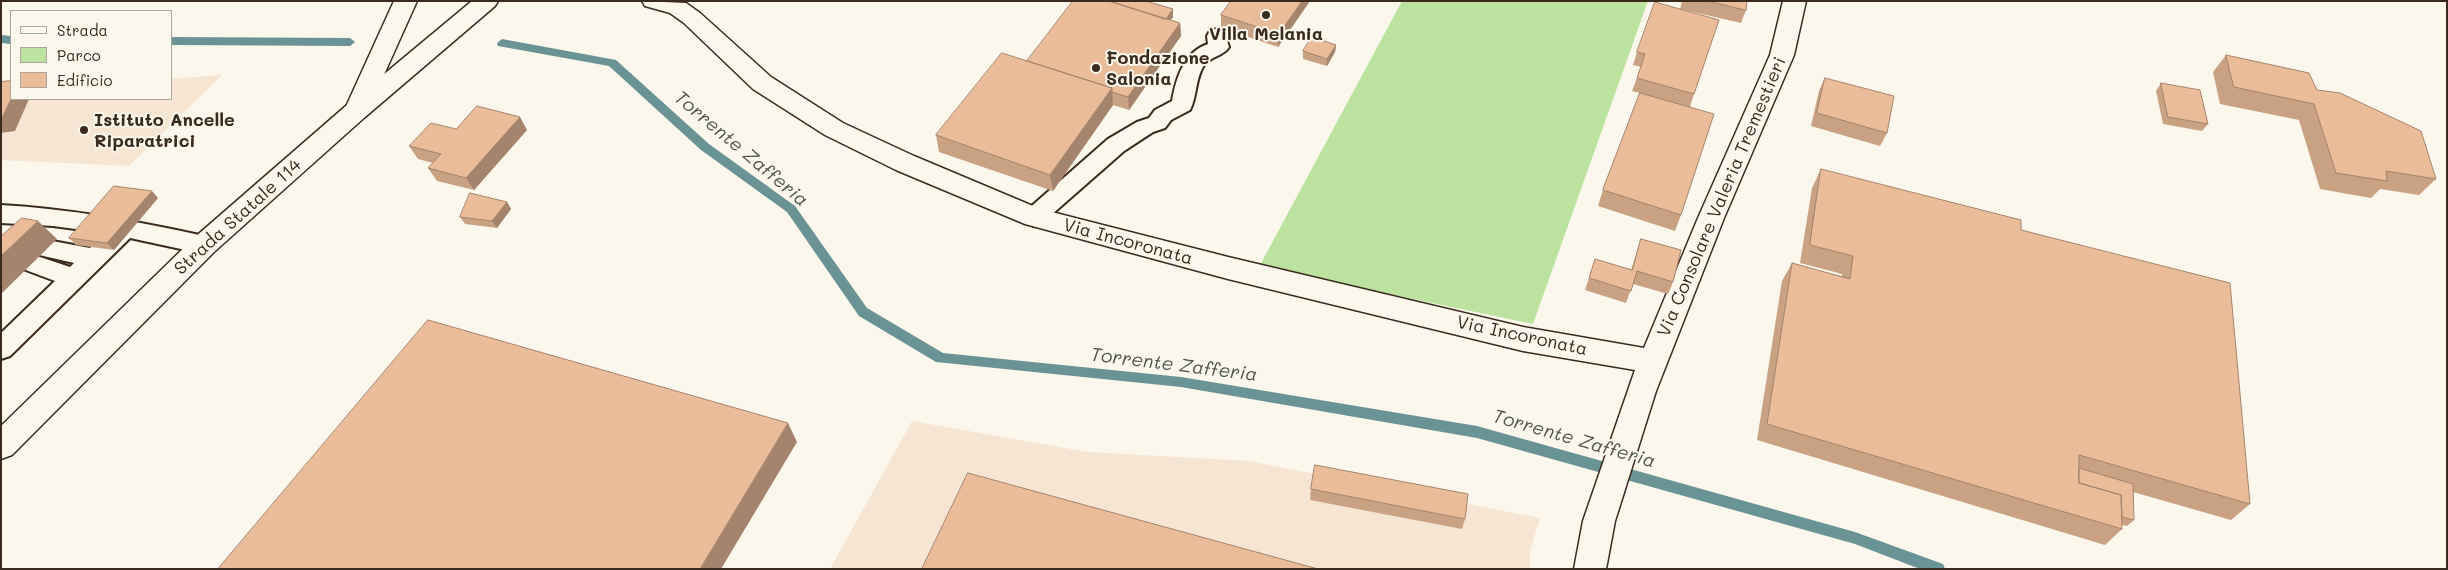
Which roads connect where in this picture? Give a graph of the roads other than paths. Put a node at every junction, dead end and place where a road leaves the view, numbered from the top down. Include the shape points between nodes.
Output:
1 (406, 1) edge
2 (488, 1) edge
3 (653, 1) edge
4 (1795, 1) edge
5 (683, 5) edge
6 (1218, 36) dead end
7 (356, 111) junction
8 (1, 214) edge
9 (1034, 217) junction
10 (126, 227) junction
11 (204, 245) junction
12 (94, 258) junction
13 (74, 278) junction
14 (1, 349) edge
15 (1654, 361) junction
16 (1, 446) edge
17 (1590, 569) edge

1 - 7 street
2 - 7 street, Strada Statale 114
3 - 5 street, Via Incoronata
4 - 15 street, Via Consolare Valeria Tremestieri via 1782,55
5 - 9 street, Via Incoronata via 692,18 762,84 834,130
6 - 9 lane via 1219,47 1203,54 1190,74 1182,106 1116,145
7 - 11 street, Strada Statale 114
8 - 10 lane via 42,215
9 - 15 street, Via Incoronata via 1228,268 1523,339
10 - 11 lane
10 - 12 lane
11 - 16 street, Strada Statale 114
12 - 13 lane
12 - 13 lane via 39,256
13 - 14 lane
15 - 17 street, Via Consolare Valeria Tremestieri via 1641,391 1599,521

